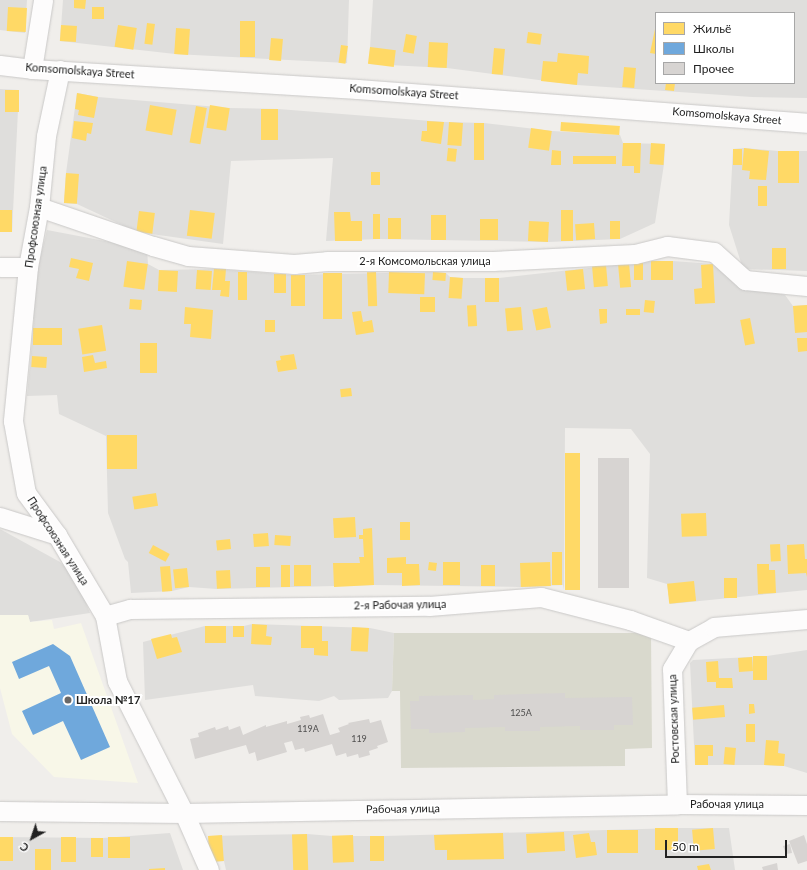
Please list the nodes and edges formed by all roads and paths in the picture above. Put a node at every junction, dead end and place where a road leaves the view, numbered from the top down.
1 (43, 0) edge
2 (0, 65) edge
3 (32, 69) junction
4 (60, 70) junction
5 (807, 123) edge
6 (39, 207) junction
7 (0, 267) edge
8 (28, 267) junction
9 (807, 286) edge
10 (0, 517) edge
11 (57, 536) junction
12 (105, 616) junction
13 (807, 619) edge
14 (689, 641) junction
15 (677, 804) junction
16 (807, 805) edge
17 (0, 811) edge
18 (184, 813) junction
19 (209, 870) edge

1 - 3 street
2 - 3 street, Komsomolskaya Street
3 - 4 street, Komsomolskaya Street
4 - 5 street, Komsomolskaya Street
4 - 6 street, Профсоюзная улица
6 - 8 street, Профсоюзная улица
6 - 9 street, 2-я Комсомольская улица
7 - 8 street
8 - 11 street, Профсоюзная улица
10 - 11 street
11 - 12 street, Профсоюзная улица
12 - 14 street, 2-я Рабочая улица
12 - 18 street, Профсоюзная улица
13 - 14 street, Ростовская улица
14 - 15 street, Ростовская улица
15 - 16 street, Рабочая улица
15 - 18 street, Рабочая улица
17 - 18 street, Рабочая улица
18 - 19 street, Профсоюзная улица

